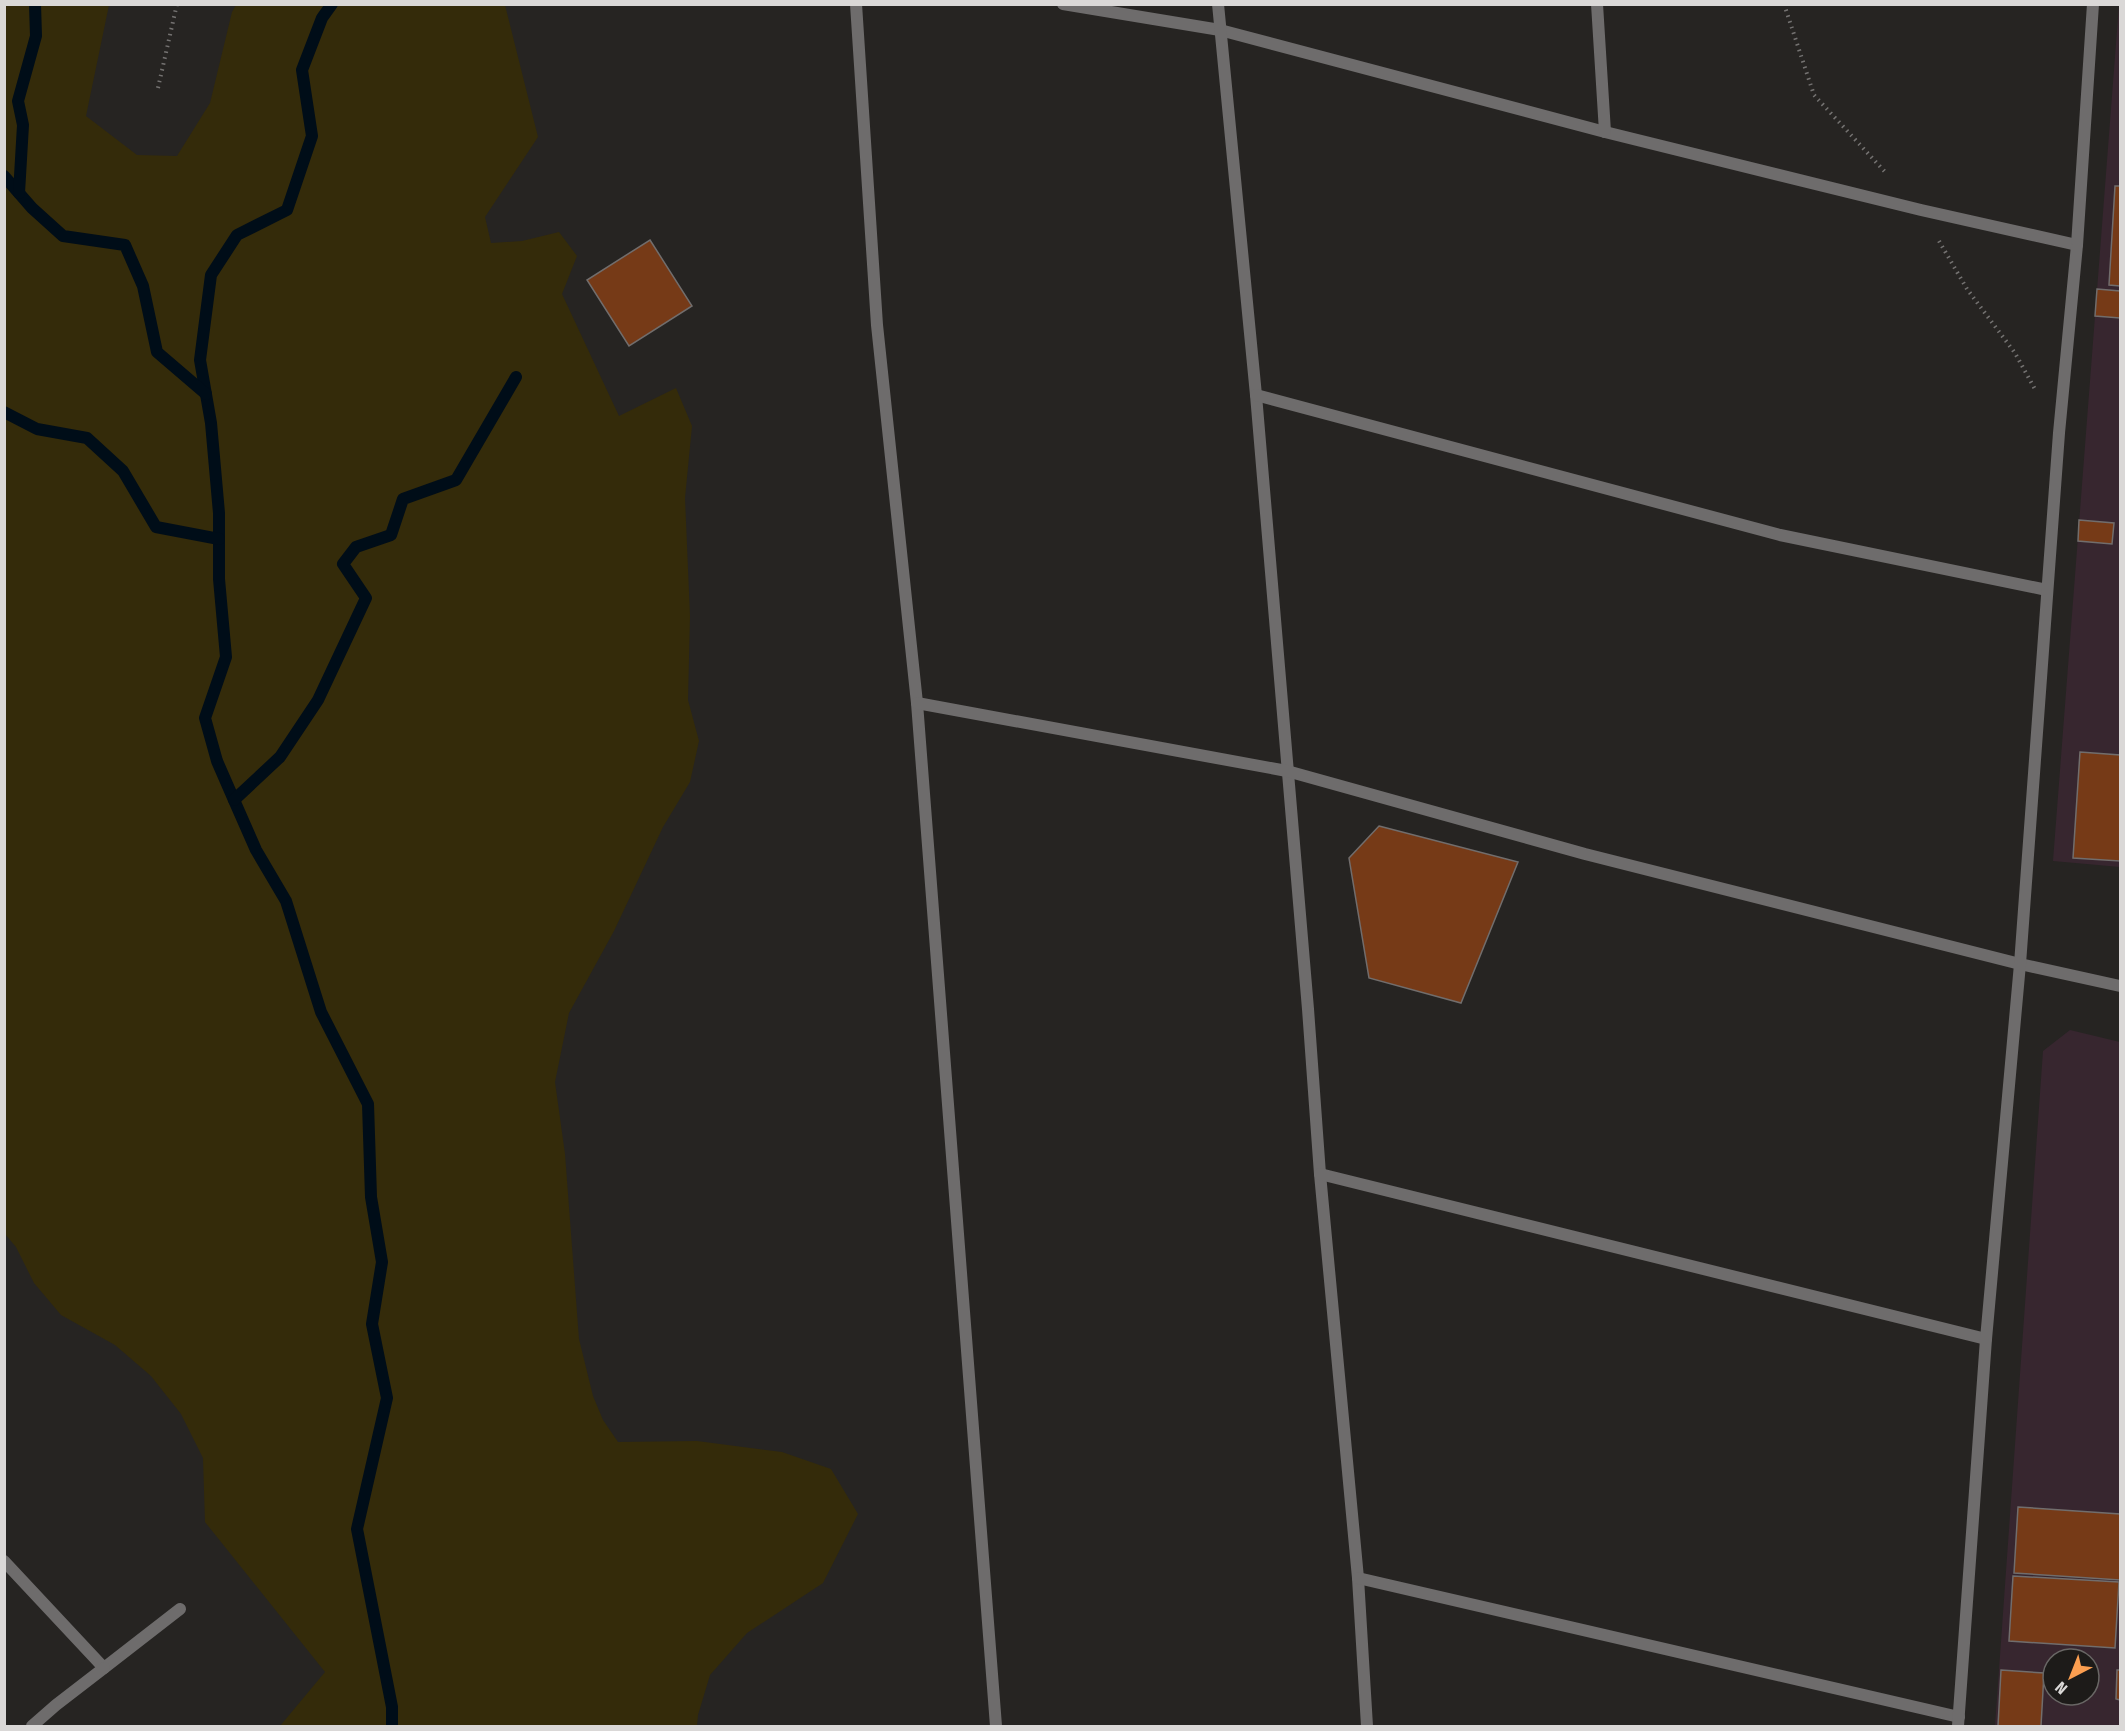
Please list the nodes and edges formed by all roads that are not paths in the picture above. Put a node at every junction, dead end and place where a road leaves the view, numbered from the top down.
1 (856, 4) edge
2 (1063, 4) edge
3 (1218, 4) edge
4 (1597, 4) edge
5 (2093, 4) edge
6 (1220, 30) junction
7 (1605, 132) junction
8 (2077, 245) junction
9 (1256, 395) junction
10 (2047, 590) junction
11 (917, 703) junction
12 (1287, 771) junction
13 (2020, 964) junction
14 (2121, 986) edge
15 (1320, 1174) junction
16 (1986, 1339) junction
17 (4, 1561) edge
18 (1358, 1578) junction
19 (180, 1609) dead end
20 (104, 1668) junction
21 (1958, 1722) edge
22 (32, 1726) edge
23 (996, 1726) edge
24 (1367, 1726) edge

1 - 11 street
2 - 6 street
3 - 6 street
4 - 7 street
5 - 8 street
6 - 7 street
6 - 9 street
7 - 8 street
8 - 10 street
9 - 10 street
9 - 12 street
10 - 13 street
11 - 12 street
11 - 23 street
12 - 13 street
12 - 15 street
13 - 14 street
13 - 16 street
15 - 16 street
15 - 18 street
16 - 21 street
17 - 20 street
18 - 21 street
18 - 24 street
19 - 20 street
20 - 22 street

